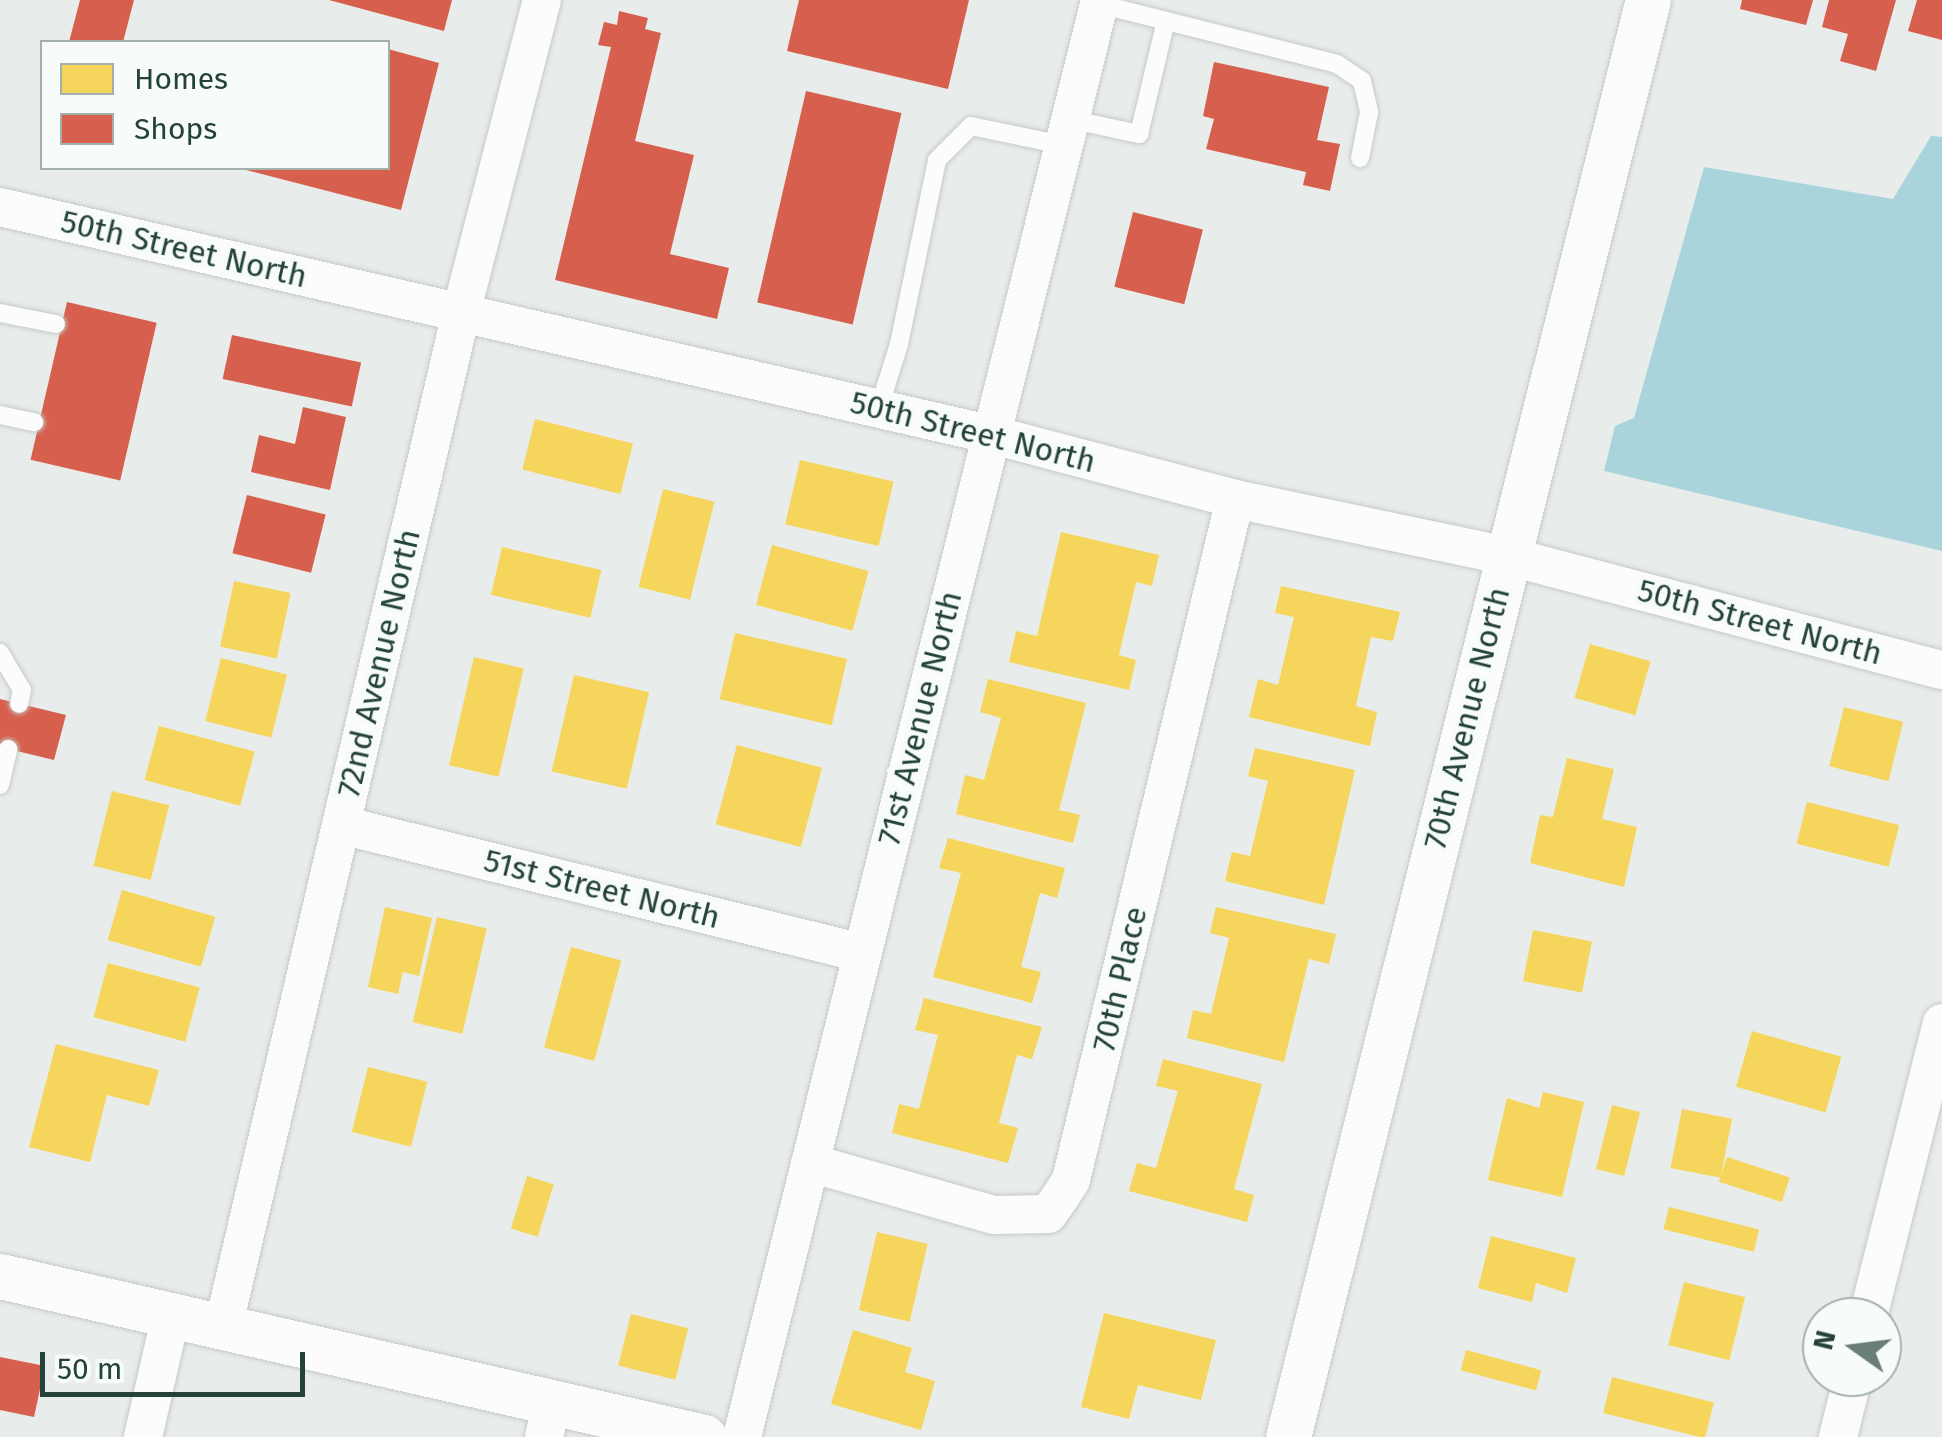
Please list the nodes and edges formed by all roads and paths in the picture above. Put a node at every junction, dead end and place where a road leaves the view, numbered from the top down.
1 (542, 0) edge
2 (1648, 0) edge
3 (1099, 2) edge
4 (1166, 21) junction
5 (1066, 132) junction
6 (1360, 158) dead end
7 (0, 207) edge
8 (0, 313) edge
9 (461, 313) junction
10 (56, 324) dead end
11 (879, 408) junction
12 (0, 415) edge
13 (34, 422) dead end
14 (989, 434) junction
15 (1234, 498) junction
16 (1508, 556) junction
17 (0, 653) edge
18 (1942, 670) edge
19 (19, 704) dead end
20 (8, 749) dead end
21 (0, 785) edge
22 (341, 825) junction
23 (862, 954) junction
24 (1942, 1023) edge
25 (810, 1164) junction
26 (0, 1276) edge
27 (1873, 1297) edge
28 (172, 1315) junction
29 (223, 1328) junction
30 (1848, 1397) edge
31 (548, 1420) edge
32 (143, 1437) edge
33 (704, 1437) edge
34 (742, 1437) edge
35 (1288, 1437) edge
36 (1838, 1437) edge

1 - 9 street, 72nd Avenue North
2 - 16 street, 70th Avenue North
3 - 4 lane
3 - 5 street, 71st Avenue North
4 - 5 lane
4 - 6 lane
5 - 11 lane
5 - 14 street, 71st Avenue North
7 - 9 street, 50th Street North
8 - 10 lane
9 - 11 street, 50th Street North
9 - 22 street, 72nd Avenue North
11 - 14 street, 50th Street North
12 - 13 lane
14 - 15 street, 50th Street North
14 - 23 street, 71st Avenue North
15 - 16 street, 50th Street North
15 - 25 street, 70th Place
16 - 18 street, 50th Street North
16 - 35 street, 70th Avenue North
17 - 19 lane
20 - 21 lane
22 - 23 street, 51st Street North
22 - 29 street, 72nd Avenue North
23 - 25 street, 71st Avenue North
24 - 27 street
25 - 34 street, 71st Avenue North
26 - 28 street
28 - 29 street
28 - 32 street
29 - 31 street
30 - 36 street
31 - 33 street

